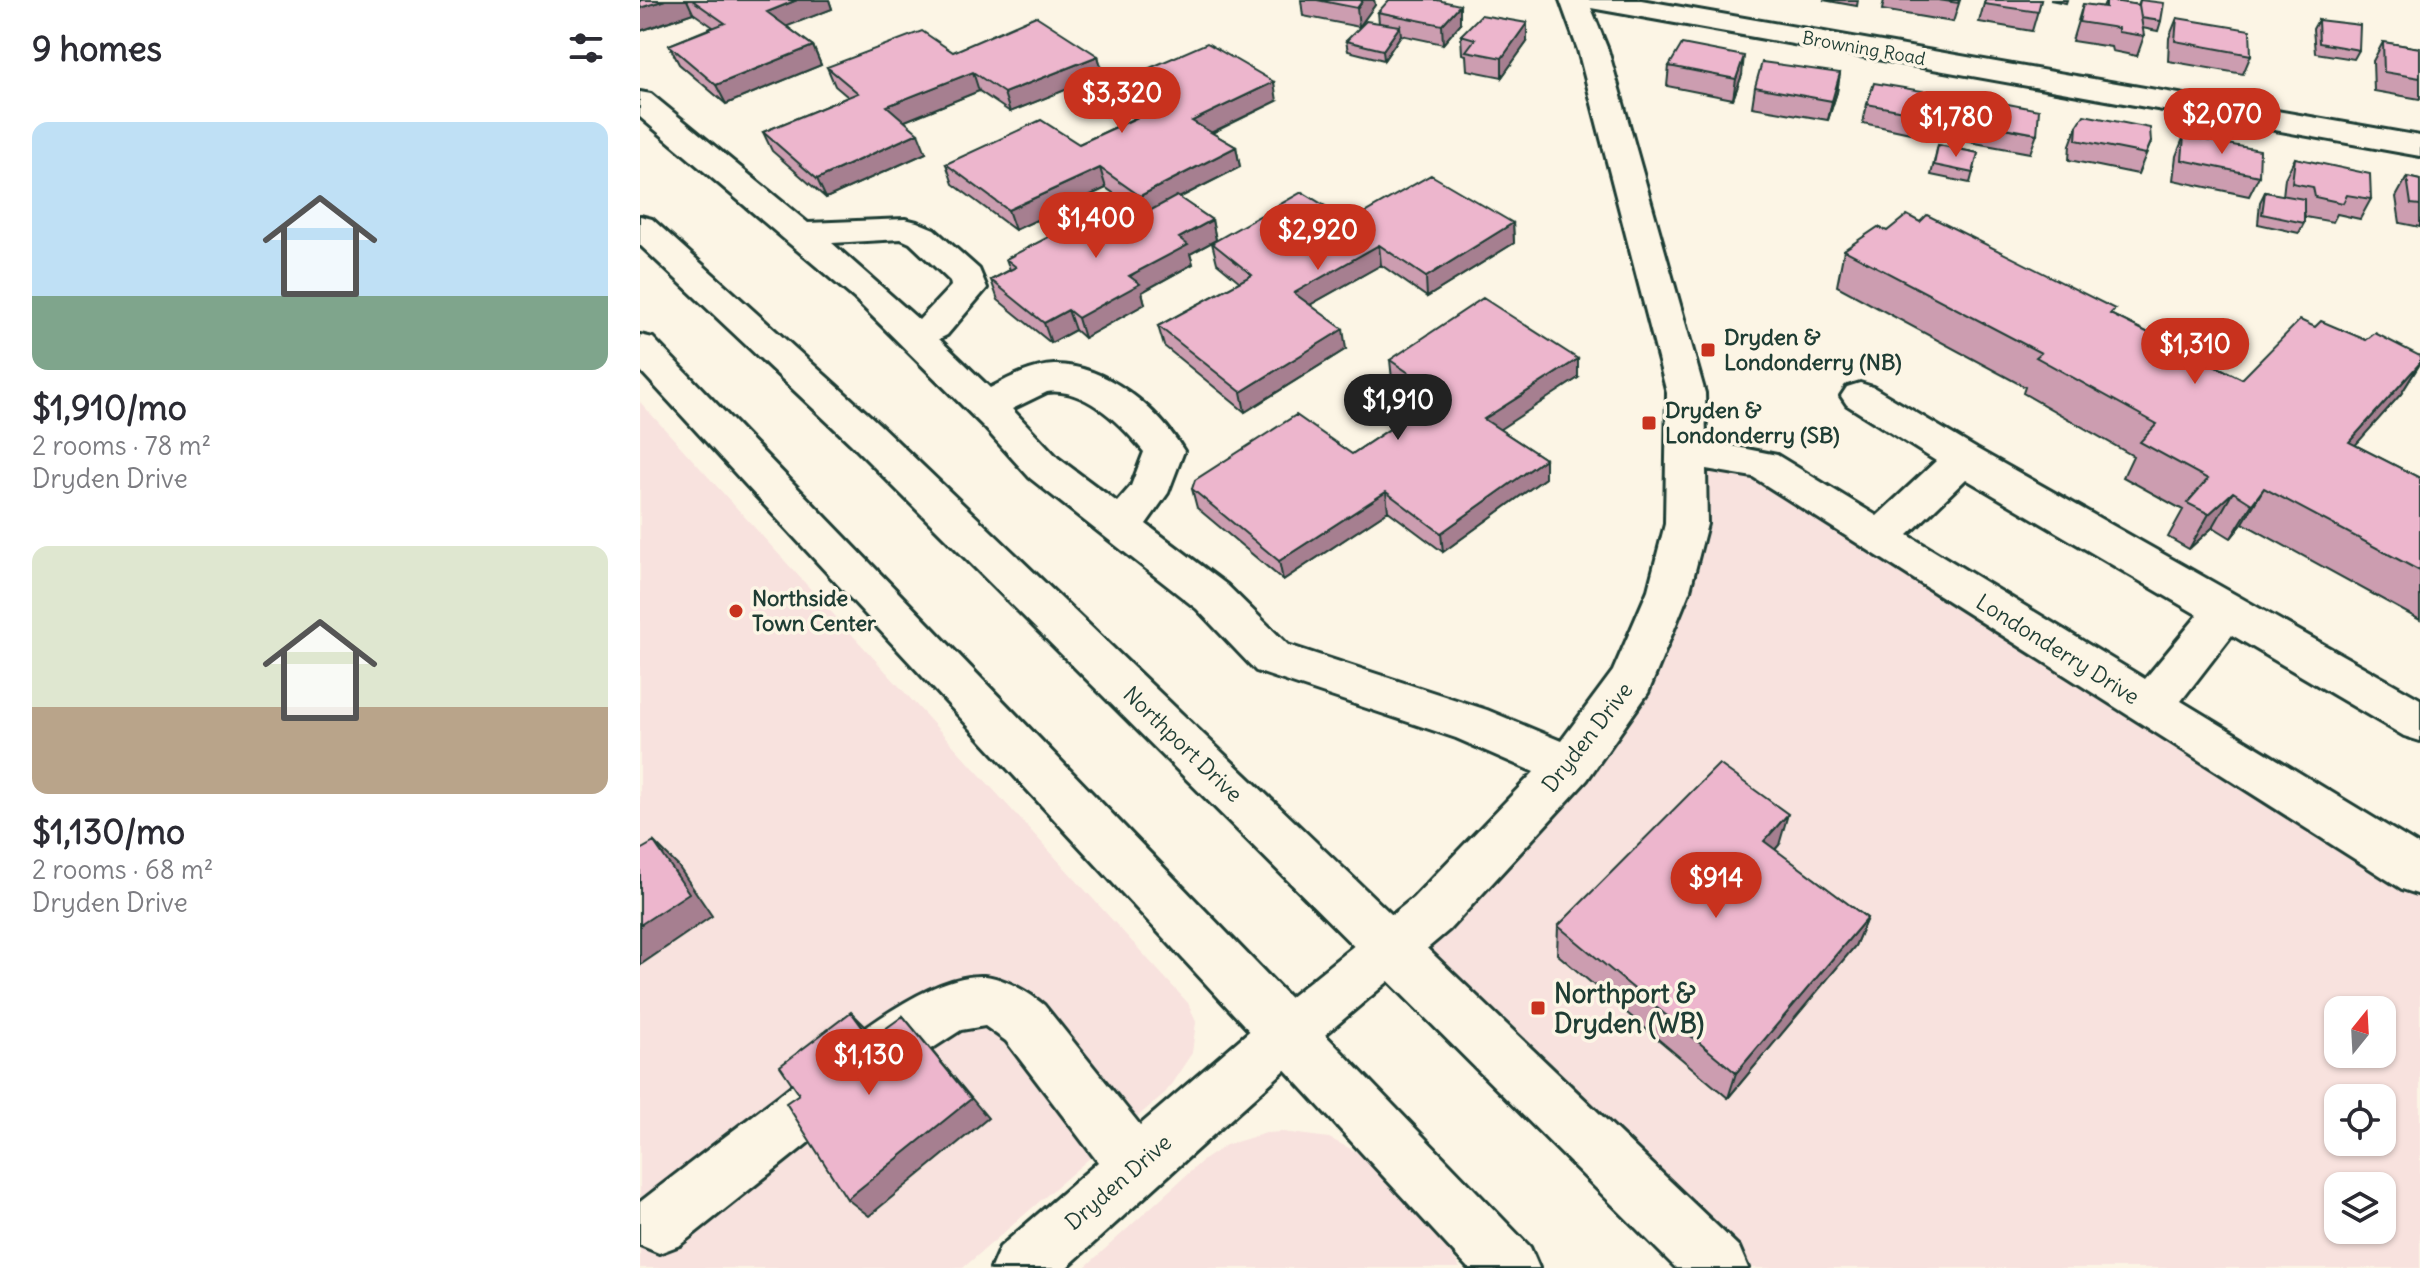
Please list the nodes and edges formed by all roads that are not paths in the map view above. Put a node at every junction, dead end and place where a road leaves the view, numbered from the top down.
1 (1574, 0) edge
2 (1593, 0) edge
3 (640, 101) edge
4 (2420, 146) edge
5 (640, 226) edge
6 (800, 234) junction
7 (640, 255) edge
8 (685, 268) junction
9 (915, 337) junction
10 (640, 347) edge
11 (1860, 396) dead end
12 (987, 406) junction
13 (1686, 452) junction
14 (1963, 459) junction
15 (1117, 524) junction
16 (1879, 538) junction
17 (2226, 611) junction
18 (2150, 707) junction
19 (2420, 722) edge
20 (1570, 766) junction
21 (2420, 873) edge
22 (1390, 946) junction
23 (1287, 1033) junction
24 (1136, 1166) junction
25 (659, 1224) dead end
26 (1021, 1268) edge
27 (1509, 1268) edge
28 (1718, 1268) edge

1 - 13 street, Dryden Drive
2 - 4 street, Browning Road
3 - 6 street
5 - 8 street, Northport Drive
6 - 9 street
6 - 9 street
7 - 8 street
8 - 22 street, Northport Drive
9 - 12 street
10 - 23 street
11 - 14 street
12 - 15 street
12 - 15 street
13 - 16 street, Londonderry Drive
13 - 20 street, Dryden Drive
14 - 16 street
14 - 17 street
15 - 20 street
16 - 18 street, Londonderry Drive
17 - 18 street
17 - 19 street
18 - 21 street, Londonderry Drive
20 - 22 street, Dryden Drive
22 - 23 street, Dryden Drive
22 - 28 street, Northport Drive
23 - 24 street, Dryden Drive
23 - 27 street
24 - 25 street
24 - 26 street, Dryden Drive

